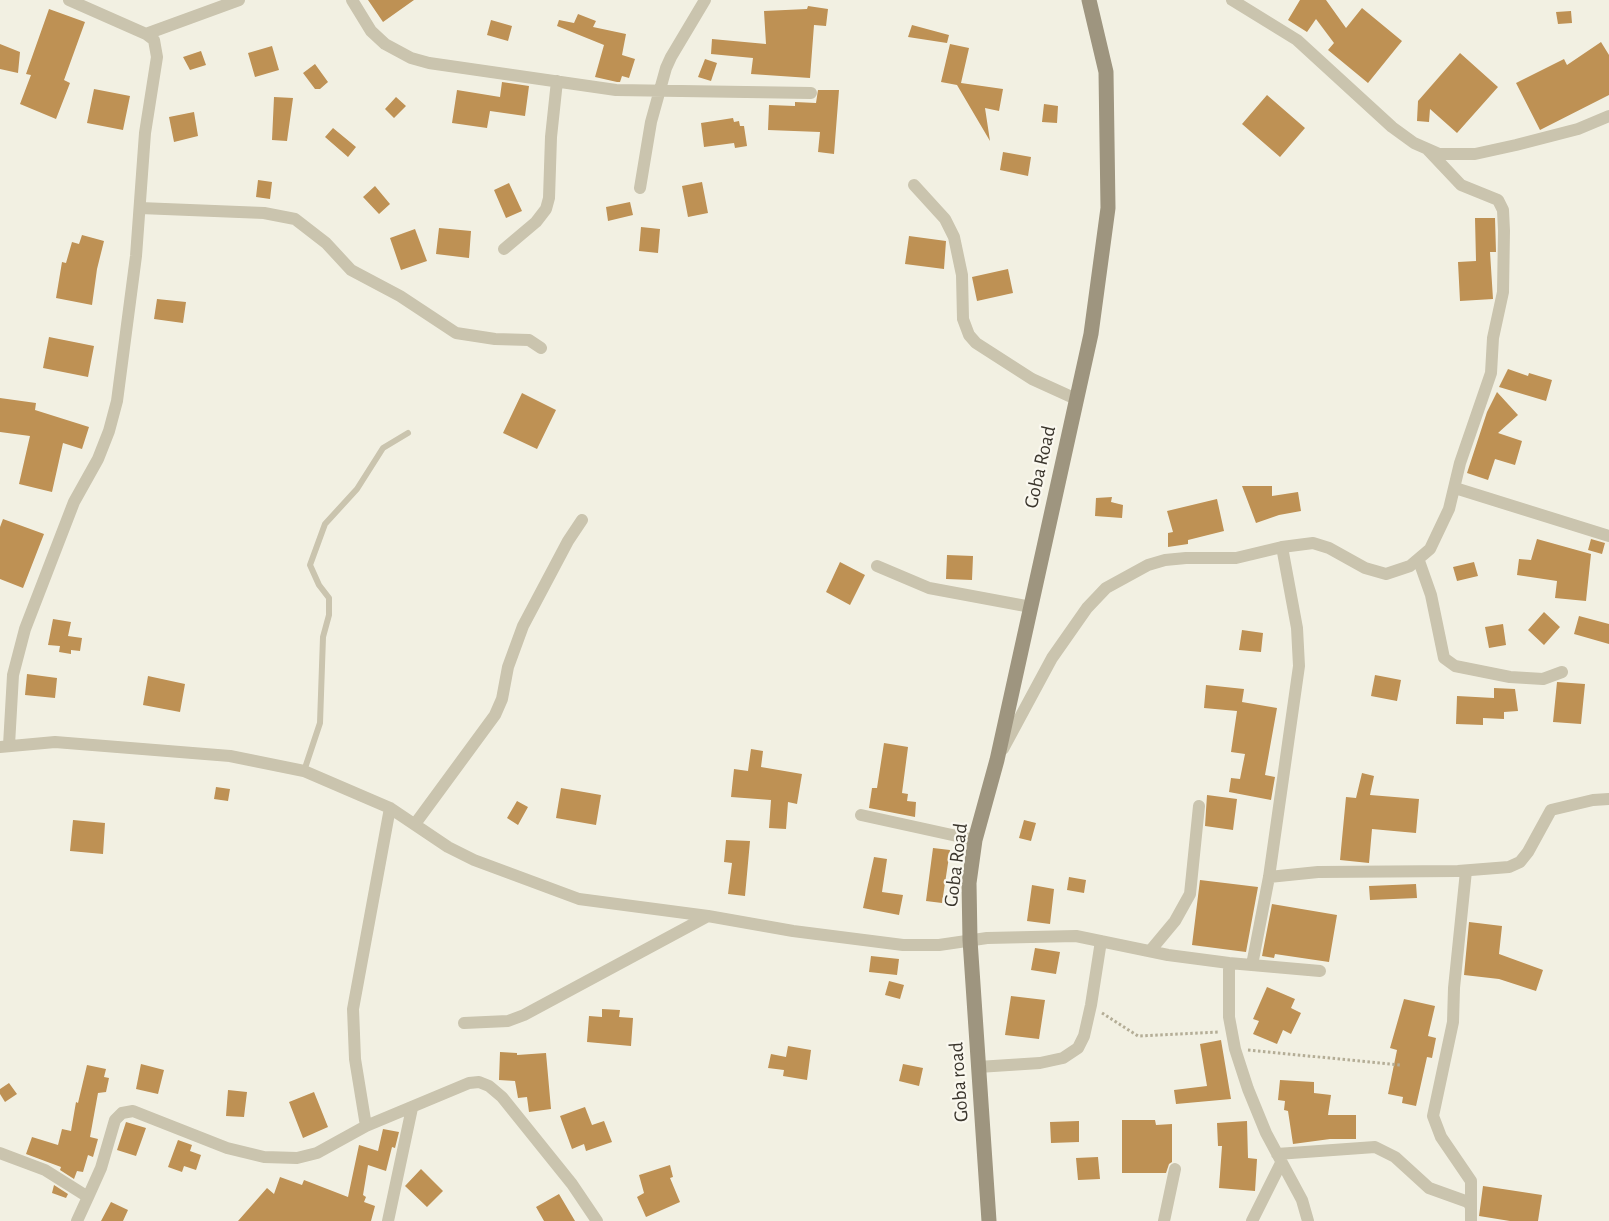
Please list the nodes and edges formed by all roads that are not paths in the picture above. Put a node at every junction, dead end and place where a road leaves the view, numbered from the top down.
1 (69, 0) edge
2 (239, 0) edge
3 (352, 0) edge
4 (705, 0) edge
5 (1088, 0) edge
6 (1232, 0) edge
7 (146, 34) junction
8 (557, 81) junction
9 (660, 91) junction
10 (811, 93) dead end
11 (1609, 116) edge
12 (1427, 149) junction
13 (914, 185) dead end
14 (640, 188) dead end
15 (140, 208) junction
16 (504, 249) dead end
17 (541, 348) dead end
18 (1076, 398) junction
19 (408, 433) dead end
20 (1455, 488) junction
21 (582, 520) dead end
22 (1609, 536) edge
23 (1282, 547) junction
24 (1419, 561) junction
25 (877, 566) dead end
26 (1031, 607) junction
27 (1562, 672) dead end
28 (5, 720) edge
29 (5, 746) edge
30 (997, 760) junction
31 (304, 771) junction
32 (1609, 799) edge
33 (1199, 806) dead end
34 (390, 808) junction
35 (860, 815) dead end
36 (415, 824) junction
37 (975, 840) junction
38 (1466, 871) junction
39 (1269, 877) junction
40 (708, 916) junction
41 (970, 940) junction
42 (1101, 941) junction
43 (1150, 951) junction
44 (1229, 963) junction
45 (1252, 965) junction
46 (1320, 971) dead end
47 (464, 1023) dead end
48 (978, 1067) junction
49 (412, 1108) junction
50 (366, 1126) junction
51 (0, 1152) edge
52 (1279, 1158) junction
53 (1175, 1169) dead end
54 (88, 1197) junction
55 (1471, 1207) junction
56 (77, 1221) edge
57 (388, 1221) edge
58 (597, 1221) edge
59 (989, 1221) edge
60 (1164, 1221) edge
61 (1252, 1221) edge
62 (1308, 1221) edge
63 (1471, 1221) edge

1 - 7 street
2 - 7 street
3 - 8 street
4 - 9 street
5 - 18 main road, Goba Road
6 - 12 street
7 - 15 street
8 - 9 street
8 - 16 street
9 - 10 street
9 - 14 street
11 - 12 street
12 - 20 street
13 - 18 street
15 - 17 street
15 - 28 street
18 - 26 main road, Goba Road
19 - 31 lane
20 - 22 street
20 - 24 street
21 - 36 street
23 - 24 street
23 - 30 street
23 - 39 street
24 - 27 street
25 - 26 street
26 - 30 main road, Goba Road
28 - 29 street
29 - 31 street
30 - 37 main road, Goba Road
31 - 34 street
32 - 38 street
33 - 43 street
34 - 36 street
34 - 50 street
35 - 37 street
36 - 40 street
37 - 41 main road, Goba Road
38 - 39 street
38 - 55 street
39 - 45 street
40 - 41 street
40 - 47 street
41 - 42 street
41 - 48 main road, Goba road
42 - 43 street
42 - 48 street
43 - 44 street
44 - 45 street
44 - 52 street
45 - 46 street
48 - 59 main road, Goba road
49 - 50 street
49 - 57 street
49 - 58 street
50 - 54 street
51 - 54 street
52 - 55 street
52 - 61 street
52 - 62 street
53 - 60 street
54 - 56 street
55 - 63 street

